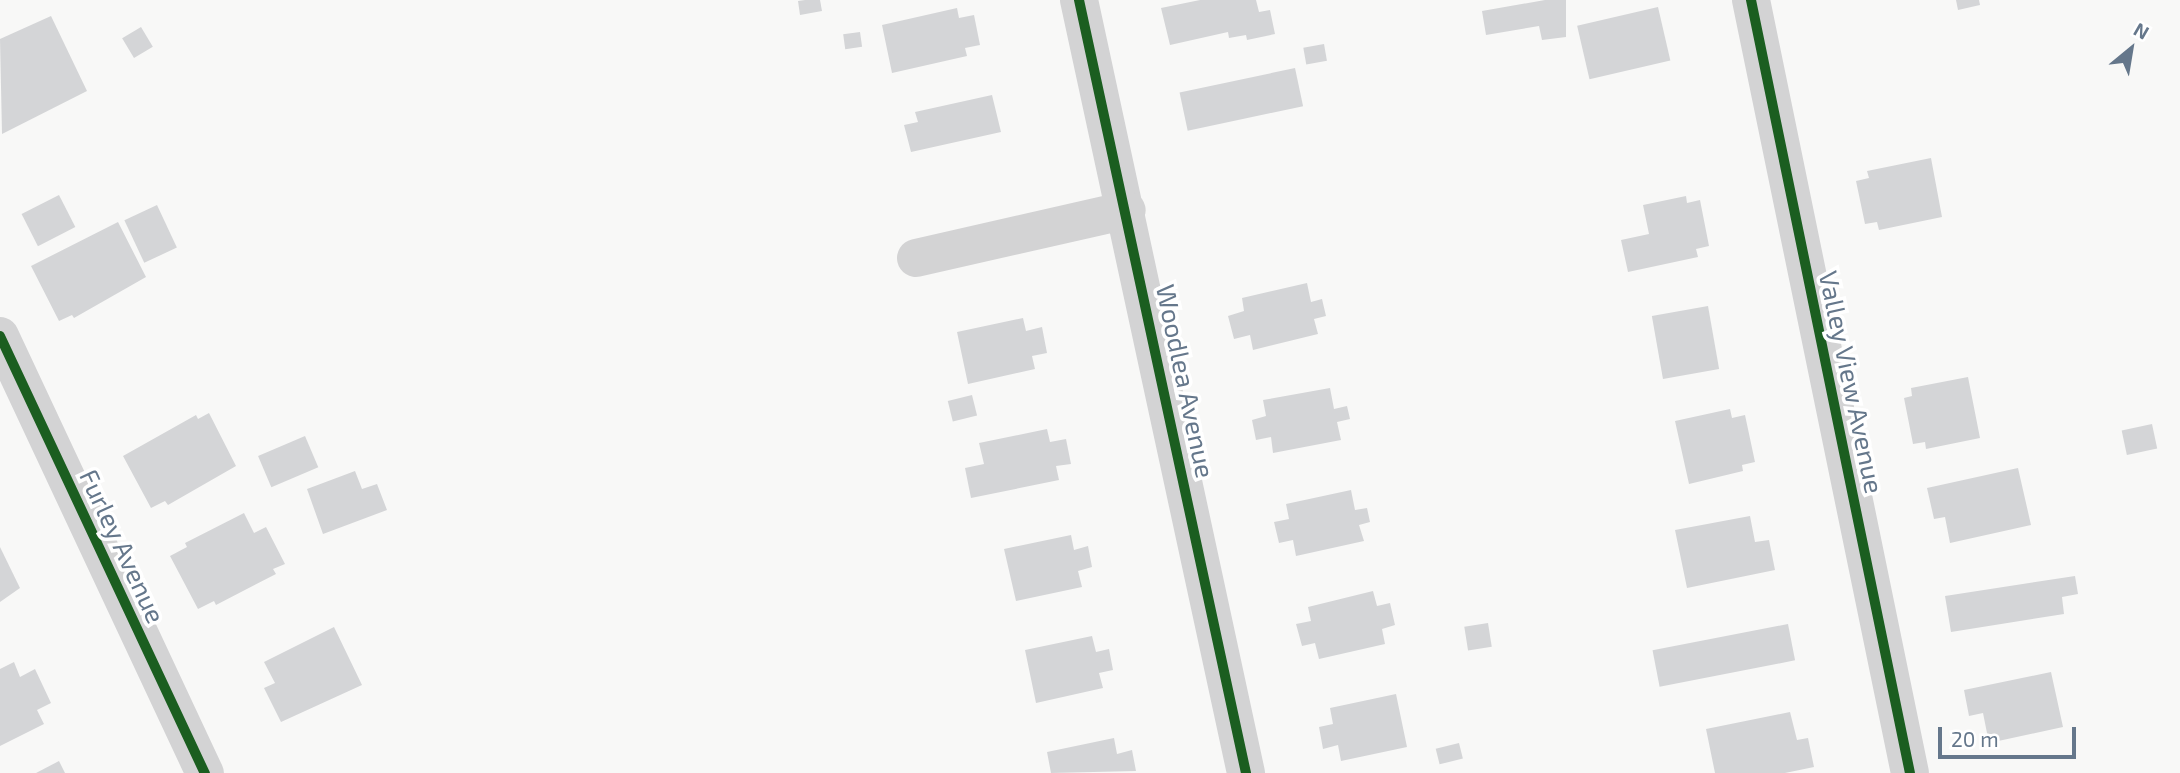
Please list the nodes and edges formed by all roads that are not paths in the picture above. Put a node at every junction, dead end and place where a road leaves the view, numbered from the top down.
1 (1079, 0) edge
2 (1751, 0) edge
3 (1127, 209) junction
4 (916, 258) dead end
5 (0, 337) edge
6 (205, 773) edge
7 (1247, 773) edge
8 (1910, 773) edge

1 - 3 street, Woodlea Avenue
2 - 8 street, Valley View Avenue
3 - 4 street
3 - 7 street, Woodlea Avenue
5 - 6 street, Furley Avenue

